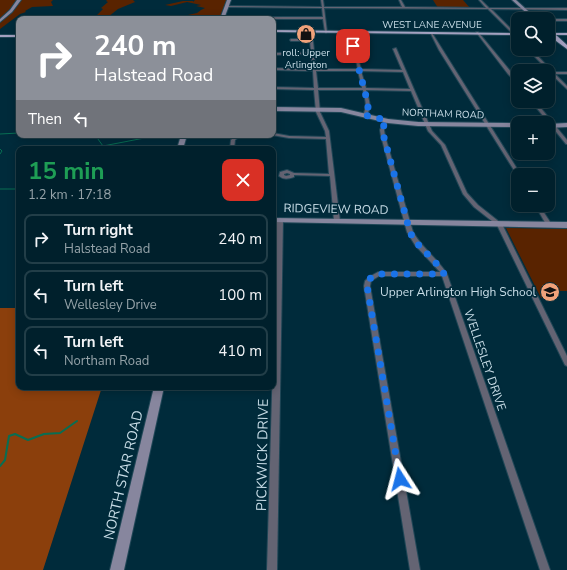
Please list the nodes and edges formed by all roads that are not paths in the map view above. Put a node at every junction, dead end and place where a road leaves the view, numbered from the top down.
1 (18, 0) edge
2 (229, 0) edge
3 (322, 0) edge
4 (400, 0) edge
5 (480, 0) edge
6 (514, 0) edge
7 (226, 7) junction
8 (323, 8) junction
9 (404, 8) junction
10 (489, 8) junction
11 (524, 9) junction
12 (567, 9) edge
13 (527, 12) edge
14 (223, 16) edge
15 (276, 18) edge
16 (324, 18) junction
17 (555, 20) edge
18 (567, 20) edge
19 (0, 21) edge
20 (511, 29) edge
21 (276, 31) edge
22 (311, 32) junction
23 (326, 32) junction
24 (350, 32) junction
25 (431, 33) junction
26 (477, 33) junction
27 (555, 33) edge
28 (511, 34) edge
29 (567, 34) edge
30 (0, 37) edge
31 (16, 37) edge
32 (555, 38) edge
33 (291, 40) dead end
34 (312, 40) junction
35 (567, 48) edge
36 (395, 49) dead end
37 (313, 53) junction
38 (276, 54) edge
39 (535, 56) edge
40 (542, 64) edge
41 (276, 69) edge
42 (315, 70) junction
43 (360, 70) junction
44 (405, 71) junction
45 (509, 73) edge
46 (555, 73) edge
47 (567, 73) edge
48 (555, 77) edge
49 (276, 88) edge
50 (316, 88) junction
51 (567, 88) edge
52 (364, 89) junction
53 (413, 90) junction
54 (276, 109) edge
55 (318, 109) junction
56 (364, 115) junction
57 (386, 120) junction
58 (427, 124) junction
59 (488, 125) junction
60 (511, 125) edge
61 (567, 125) edge
62 (555, 126) edge
63 (555, 131) edge
64 (276, 135) edge
65 (328, 138) junction
66 (567, 143) edge
67 (515, 168) edge
68 (293, 174) dead end
69 (332, 175) junction
70 (541, 212) edge
71 (277, 220) edge
72 (337, 221) junction
73 (408, 222) junction
74 (499, 224) junction
75 (549, 225) junction
76 (567, 225) edge
77 (444, 274) junction
78 (276, 290) edge
79 (567, 363) edge
80 (158, 390) edge
81 (275, 390) edge
82 (117, 570) edge
83 (272, 570) edge
84 (415, 570) edge
85 (545, 570) edge

1 - 19 street
2 - 7 street
3 - 8 street
4 - 9 street
5 - 10 street
6 - 11 street
7 - 8 street
7 - 14 street
8 - 9 street
8 - 16 street
9 - 10 street
10 - 11 street
10 - 20 street
11 - 12 street
11 - 13 street
15 - 16 street
16 - 23 street
17 - 18 street
21 - 22 main road, WEST LANE AVENUE
22 - 23 main road, WEST LANE AVENUE
22 - 34 street
23 - 24 main road, WEST LANE AVENUE
24 - 25 main road, WEST LANE AVENUE
24 - 43 street
25 - 26 main road, WEST LANE AVENUE
25 - 59 street
26 - 28 main road, WEST LANE AVENUE
26 - 45 street
27 - 29 main road
30 - 31 main road
32 - 35 main road
33 - 34 street
34 - 37 street
36 - 44 street
37 - 38 street
37 - 42 street
39 - 40 street
41 - 42 street
42 - 43 street
42 - 50 street
43 - 44 street
43 - 52 street
44 - 53 street
46 - 47 street
48 - 51 street
49 - 50 street
50 - 52 street
50 - 55 street
52 - 53 street
52 - 56 street
53 - 58 street
54 - 55 street, NORTHAM ROAD
55 - 56 street, NORTHAM ROAD
55 - 65 street
56 - 57 street, NORTHAM ROAD
57 - 58 street, NORTHAM ROAD
57 - 73 street, WELLESLEY DRIVE
58 - 59 street, NORTHAM ROAD
58 - 74 street
59 - 60 street, NORTHAM ROAD
59 - 67 street
61 - 62 street
63 - 66 street
64 - 65 street
65 - 69 street
68 - 69 street
69 - 72 street
70 - 75 street
71 - 72 street, RIDGEVIEW ROAD
71 - 78 street, PICKWICK DRIVE
72 - 73 street, RIDGEVIEW ROAD
73 - 74 street, RIDGEVIEW ROAD
73 - 77 street, WELLESLEY DRIVE
74 - 75 street, RIDGEVIEW ROAD
74 - 79 street
75 - 76 street, RIDGEVIEW ROAD
77 - 84 street
77 - 85 street, WELLESLEY DRIVE
80 - 82 street, NORTH STAR ROAD
81 - 83 street, PICKWICK DRIVE

